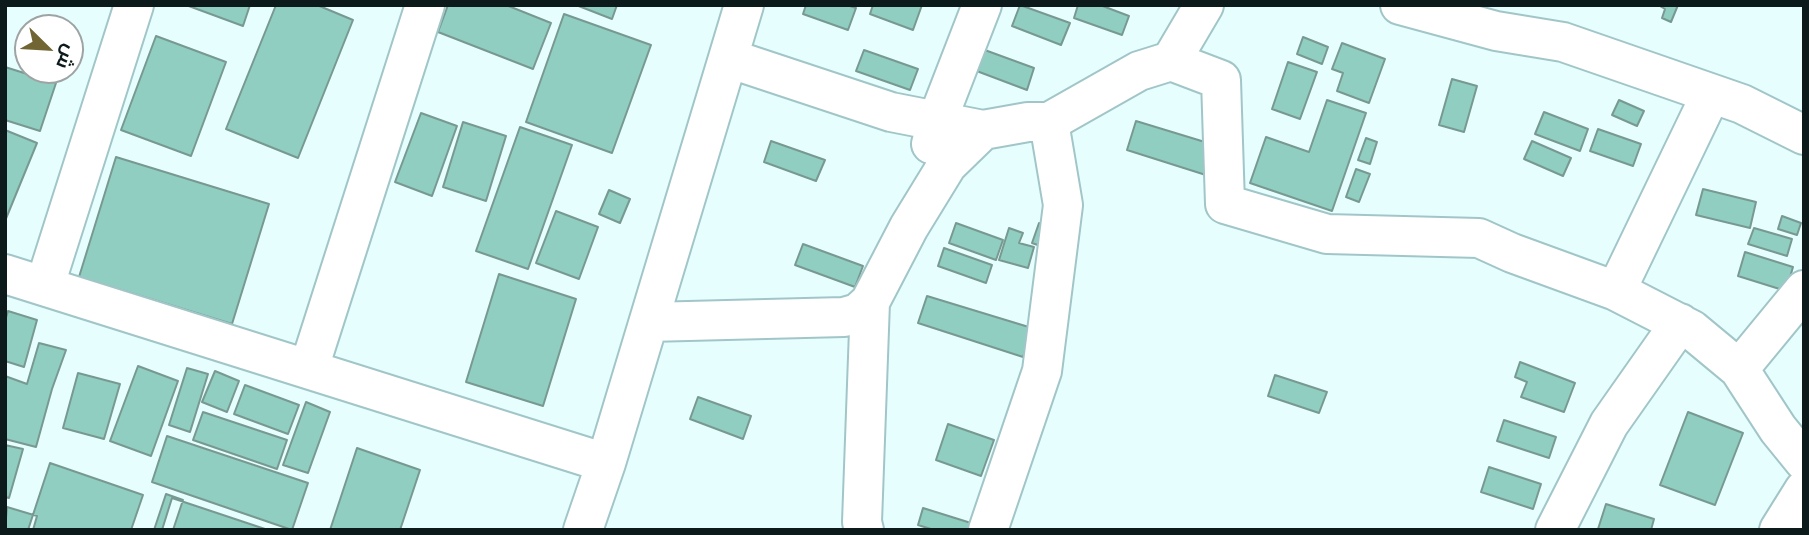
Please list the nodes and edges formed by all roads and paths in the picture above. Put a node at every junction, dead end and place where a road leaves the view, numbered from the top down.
1 (134, 5) edge
2 (425, 5) edge
3 (744, 5) edge
4 (982, 5) edge
5 (1204, 5) edge
6 (1400, 5) edge
7 (1528, 21) edge
8 (728, 58) junction
9 (1171, 61) junction
10 (1711, 94) junction
11 (937, 121) junction
12 (1049, 122) junction
13 (983, 130) junction
14 (1804, 135) edge
15 (909, 227) junction
16 (5, 274) edge
17 (45, 285) junction
18 (1804, 290) edge
19 (1616, 291) junction
20 (870, 302) junction
21 (649, 323) junction
22 (1679, 323) junction
23 (309, 368) junction
24 (1739, 369) junction
25 (1804, 461) edge
26 (606, 463) junction
27 (1804, 490) edge
28 (583, 530) edge
29 (864, 530) edge
30 (988, 530) edge
31 (1555, 530) edge
32 (1779, 530) edge

1 - 17 street
2 - 23 street
3 - 8 street
4 - 11 street
5 - 9 street
6 - 7 street
7 - 10 street
8 - 11 street
8 - 21 street
9 - 12 street
9 - 19 street
10 - 14 street
10 - 19 street
11 - 13 street
11 - 15 street
12 - 13 street
12 - 30 street
13 - 15 street
15 - 20 street
16 - 17 street
17 - 23 street
18 - 24 street
19 - 22 street
20 - 21 street
20 - 29 street
21 - 26 street
22 - 24 street
22 - 31 street
23 - 26 street
24 - 25 street
26 - 28 street
27 - 32 street

